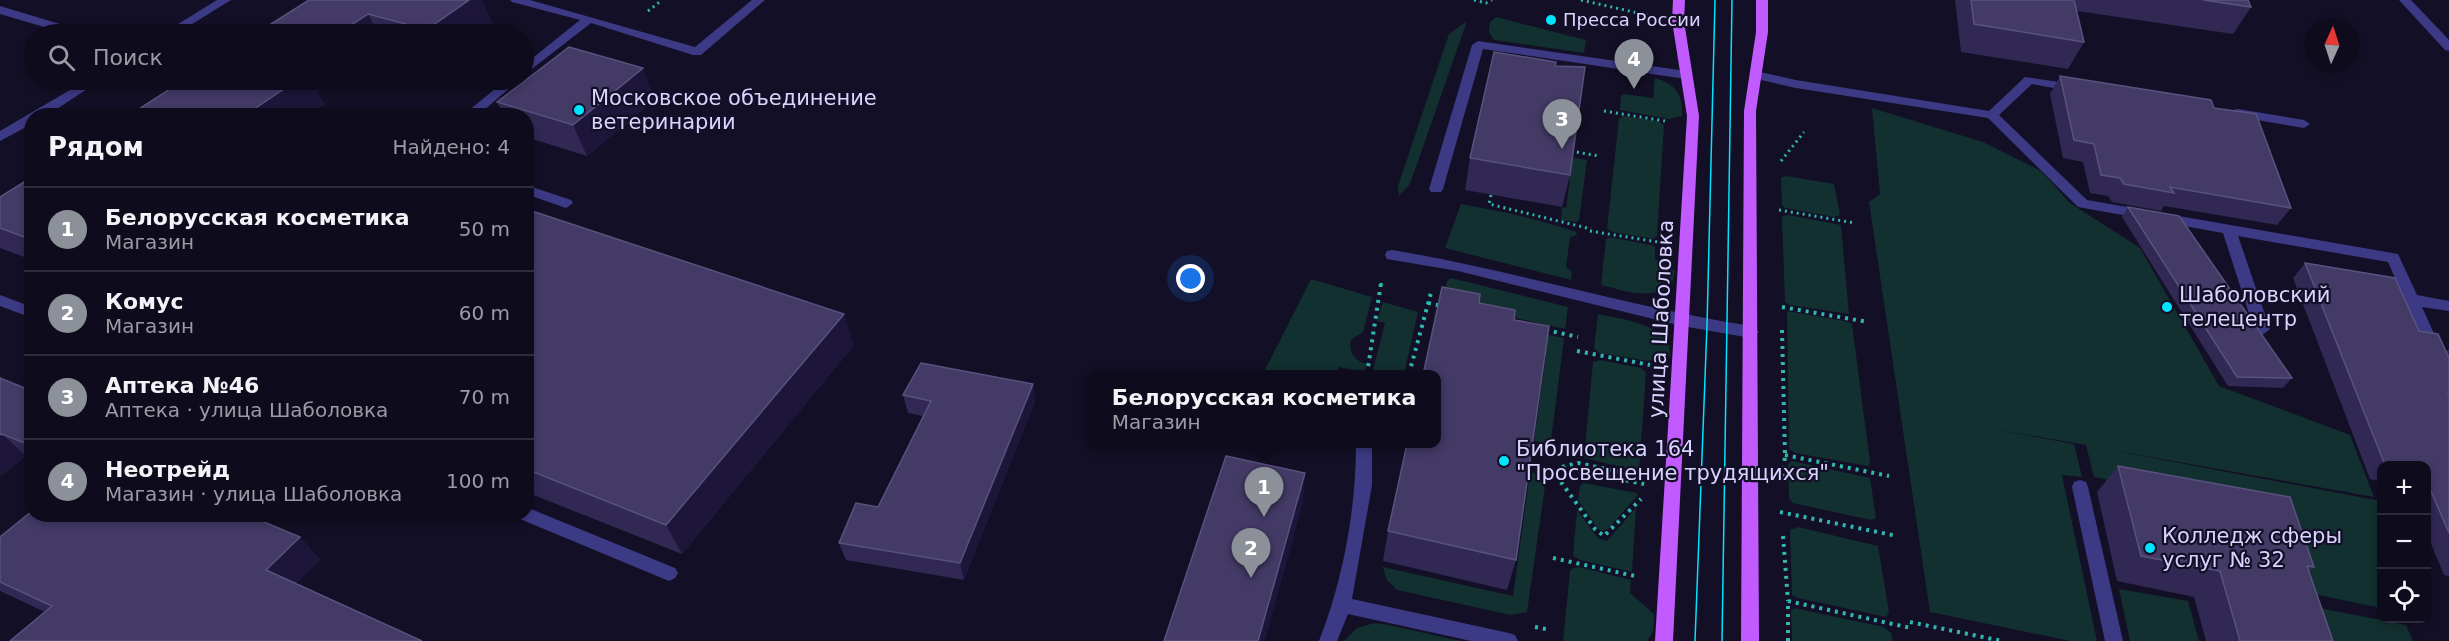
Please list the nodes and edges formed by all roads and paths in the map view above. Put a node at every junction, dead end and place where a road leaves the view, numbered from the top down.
1 (225, 0) edge
2 (516, 0) edge
3 (759, 0) edge
4 (1474, 0) edge
5 (1492, 0) edge
6 (1581, 0) edge
7 (1679, 0) edge
8 (1761, 0) edge
9 (2405, 0) edge
10 (0, 10) edge
11 (1658, 17) dead end
12 (589, 19) junction
13 (46, 24) edge
14 (185, 24) edge
15 (2449, 47) edge
16 (534, 63) edge
17 (1686, 75) junction
18 (1756, 75) junction
19 (2086, 89) edge
20 (79, 90) edge
21 (500, 90) edge
22 (49, 108) edge
23 (478, 108) edge
24 (1604, 111) dead end
25 (2224, 111) edge
26 (1992, 115) junction
27 (24, 123) edge
28 (2304, 124) dead end
29 (1665, 132) dead end
30 (1804, 132) dead end
31 (0, 137) edge
32 (1570, 151) edge
33 (1599, 156) dead end
34 (1780, 168) dead end
35 (1436, 189) dead end
36 (534, 192) edge
37 (1491, 195) edge
38 (1779, 199) dead end
39 (566, 203) dead end
40 (1779, 210) junction
41 (1780, 221) dead end
42 (1855, 223) dead end
43 (2229, 229) junction
44 (1659, 232) dead end
45 (1392, 255) dead end
46 (1440, 262) junction
47 (1782, 296) dead end
48 (0, 300) edge
49 (2412, 300) junction
50 (1428, 303) junction
51 (1378, 304) dead end
52 (2449, 306) edge
53 (1782, 307) junction
54 (1451, 308) edge
55 (24, 310) edge
56 (1682, 321) junction
57 (1868, 322) dead end
58 (1544, 329) edge
59 (2262, 329) dead end
60 (1751, 332) junction
61 (1578, 337) dead end
62 (1577, 351) dead end
63 (1369, 370) edge
64 (1410, 370) edge
65 (1650, 375) dead end
66 (2449, 384) edge
67 (1364, 448) edge
68 (1785, 455) junction
69 (1644, 467) dead end
70 (1889, 476) dead end
71 (1561, 482) dead end
72 (1648, 485) dead end
73 (2080, 487) dead end
74 (1781, 492) dead end
75 (1650, 493) dead end
76 (1780, 501) dead end
77 (1771, 510) dead end
78 (1778, 511) junction
79 (534, 517) edge
80 (1780, 522) dead end
81 (1782, 532) dead end
82 (1897, 536) dead end
83 (1553, 558) dead end
84 (669, 573) dead end
85 (1635, 576) dead end
86 (1788, 601) junction
87 (1342, 605) junction
88 (1524, 624) dead end
89 (1546, 629) dead end
90 (1328, 641) edge
91 (1509, 641) edge
92 (1664, 641) edge
93 (1750, 641) edge
94 (1788, 641) edge
95 (2002, 641) edge
96 (2114, 641) edge

1 - 14 street
2 - 12 street
3 - 12 street
4 - 5 path
6 - 11 path
7 - 17 main road, улица Шаболовка
8 - 18 main road
9 - 15 street
10 - 13 street
12 - 16 street
17 - 35 street
17 - 56 main road, улица Шаболовка
18 - 26 street
18 - 60 main road
19 - 26 street
20 - 22 street
21 - 23 street
24 - 29 path
25 - 28 street
26 - 43 street
27 - 31 street
30 - 34 path
32 - 33 path
36 - 39 street
37 - 44 path
38 - 40 path
40 - 41 path
40 - 42 path
43 - 49 street
43 - 59 street
45 - 46 street
46 - 50 path
46 - 56 street
47 - 53 path
48 - 55 street
49 - 52 street
49 - 66 street
50 - 54 path
50 - 64 path
51 - 63 path
53 - 57 path
53 - 68 path
56 - 60 street
56 - 92 main road, улица Шаболовка
58 - 61 path
60 - 93 main road
62 - 65 path
67 - 87 street
68 - 70 path
68 - 74 path
69 - 72 path
71 - 75 path
73 - 96 street
76 - 78 path
77 - 78 path
78 - 80 path
78 - 82 path
79 - 84 street
81 - 86 path
83 - 85 path
86 - 94 path
86 - 95 path
87 - 90 street
87 - 91 street
88 - 89 path

